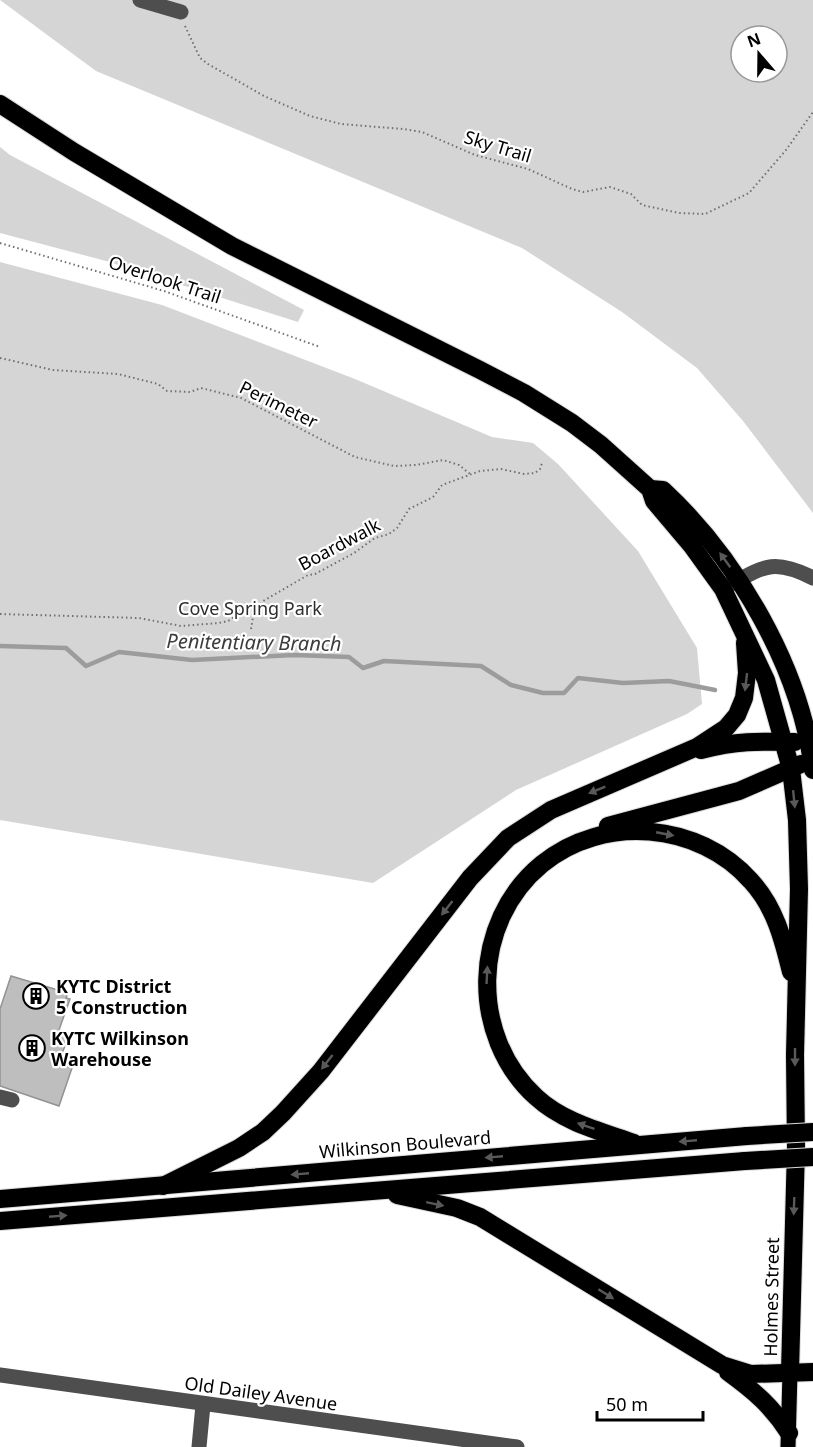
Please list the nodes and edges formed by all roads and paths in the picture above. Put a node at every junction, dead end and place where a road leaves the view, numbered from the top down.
1 (140, 0) edge
2 (181, 12) joint
3 (0, 104) edge
4 (813, 112) edge
5 (0, 243) edge
6 (320, 347) dead end
7 (0, 358) edge
8 (542, 463) dead end
9 (470, 474) junction
10 (813, 578) edge
11 (731, 585) junction
12 (257, 608) junction
13 (0, 614) edge
14 (741, 624) junction
15 (251, 629) dead end
16 (784, 742) junction
17 (677, 757) junction
18 (811, 757) edge
19 (791, 769) junction
20 (544, 862) junction
21 (797, 999) junction
22 (813, 1132) edge
23 (641, 1145) junction
24 (813, 1157) edge
25 (163, 1186) junction
26 (378, 1191) junction
27 (0, 1199) edge
28 (0, 1221) edge
29 (705, 1356) junction
30 (790, 1372) junction
31 (813, 1372) edge
32 (0, 1375) edge
33 (203, 1405) junction
34 (789, 1440) edge
35 (499, 1446) edge
36 (199, 1447) edge
37 (517, 1447) edge

1 - 2 street
2 - 4 path, Sky Trail
3 - 11 highway
5 - 6 path, Overlook Trail
7 - 9 path, Perimeter
8 - 9 path, Boardwalk
9 - 12 path, Boardwalk
10 - 11 street
11 - 14 highway
11 - 18 highway
12 - 13 path, Boardwalk
12 - 15 path
14 - 16 highway
14 -> 17 highway
16 - 17 highway
16 - 18 highway
16 - 19 highway
17 -> 25 highway
18 - 19 highway
19 - 20 highway
19 -> 21 highway
20 -> 21 highway
23 -> 20 highway
21 -> 30 highway, Holmes Street
22 -> 23 highway, Wilkinson Boulevard, bridge
23 -> 25 highway, Wilkinson Boulevard
24 - 26 highway, bridge
25 - 27 highway, Wilkinson Boulevard
28 -> 26 highway
26 -> 29 highway
29 - 30 highway
29 - 34 highway
30 - 31 highway
30 - 34 main road, Holmes Street
32 - 33 street, Old Dailey Avenue
33 - 35 street, Old Dailey Avenue
33 - 36 street
35 - 37 street, Old Dailey Avenue

